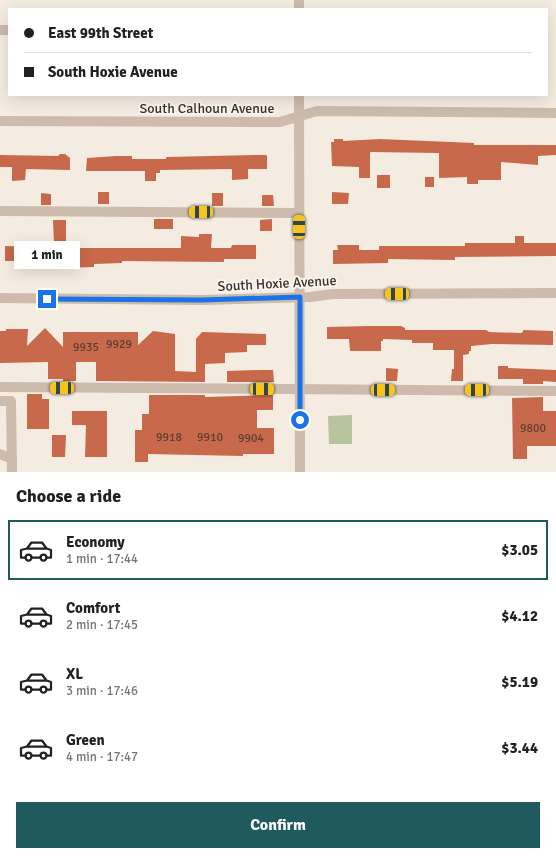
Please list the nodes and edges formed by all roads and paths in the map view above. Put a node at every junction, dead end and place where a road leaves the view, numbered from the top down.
1 (299, 96) edge
2 (556, 113) edge
3 (299, 117) junction
4 (0, 121) edge
5 (0, 211) edge
6 (299, 213) junction
7 (556, 293) edge
8 (300, 297) junction
9 (0, 298) edge
10 (0, 387) edge
11 (299, 389) junction
12 (556, 391) edge
13 (0, 401) edge
14 (0, 454) edge
15 (12, 459) junction
16 (12, 472) edge
17 (300, 472) edge

1 - 3 street
2 - 3 street, South Calhoun Avenue
3 - 4 street, South Calhoun Avenue
3 - 6 street
5 - 6 street
6 - 8 street
7 - 8 street, South Hoxie Avenue
8 - 9 street, South Hoxie Avenue
8 - 11 street
10 - 11 street
11 - 12 street
11 - 17 street
13 - 15 street
14 - 15 street
15 - 16 street

